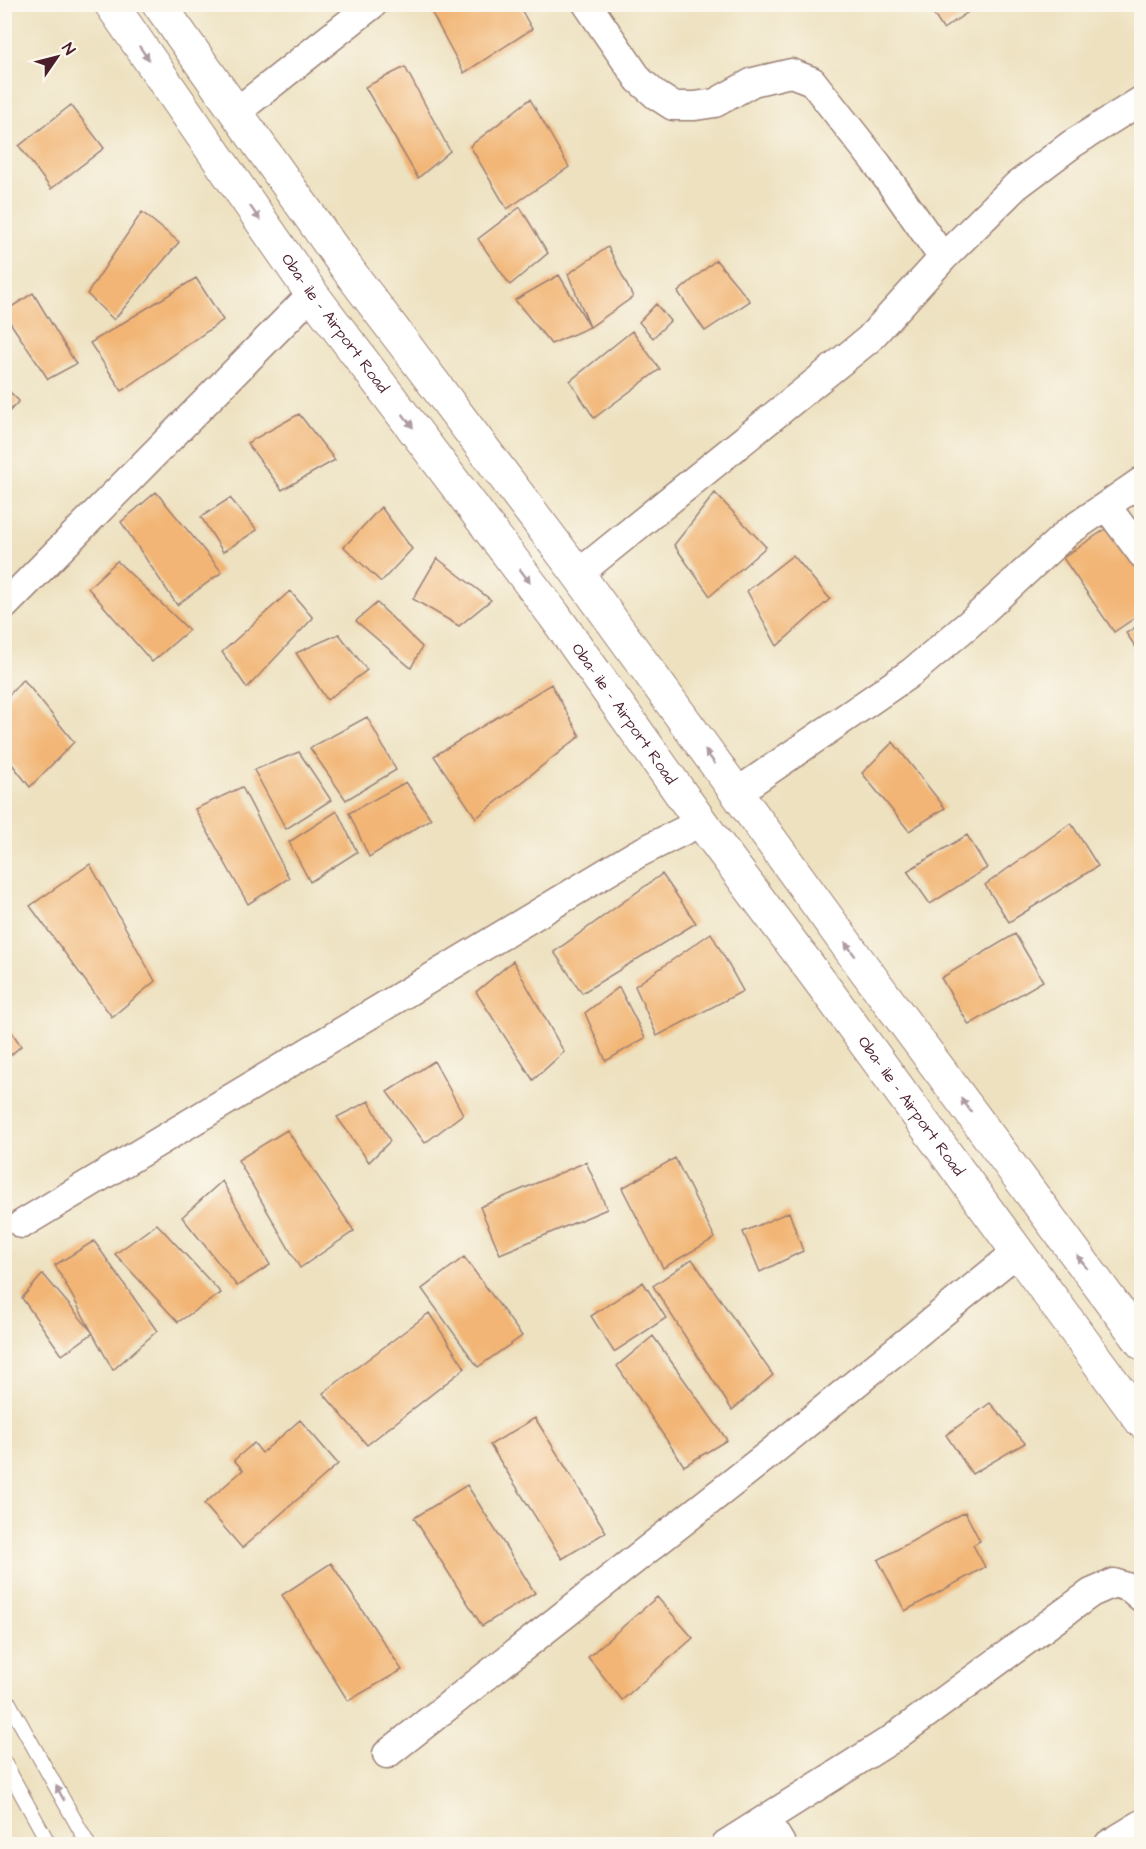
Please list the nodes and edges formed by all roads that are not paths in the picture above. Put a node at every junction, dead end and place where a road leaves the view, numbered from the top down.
1 (111, 4) edge
2 (159, 4) edge
3 (373, 4) edge
4 (587, 4) edge
5 (1142, 100) edge
6 (236, 113) junction
7 (943, 258) junction
8 (312, 294) junction
9 (1142, 481) edge
10 (1107, 507) junction
11 (1142, 554) edge
12 (578, 574) junction
13 (4, 606) edge
14 (736, 793) junction
15 (701, 822) junction
16 (22, 1224) dead end
17 (1017, 1252) junction
18 (1108, 1297) junction
19 (1071, 1325) junction
20 (1142, 1343) edge
21 (1142, 1422) edge
22 (1142, 1598) edge
23 (4, 1694) edge
24 (387, 1754) dead end
25 (4, 1762) edge
26 (766, 1819) junction
27 (1142, 1824) edge
28 (49, 1845) edge
29 (88, 1845) edge
30 (726, 1845) edge
31 (782, 1845) edge
32 (1109, 1845) edge

1 -> 8 main road, Oba- ile - Airport Road
2 - 6 main road
3 - 6 street
4 - 7 street
5 - 7 street
6 - 12 main road
7 - 12 street
8 - 13 street
8 -> 15 main road, Oba- ile - Airport Road
9 - 10 street
10 - 11 street
10 - 14 street
14 -> 12 main road
18 -> 14 main road
15 - 16 street
15 - 17 main road, Oba- ile - Airport Road
17 - 19 main road, Oba- ile - Airport Road
17 - 24 street
18 - 19 main road
18 - 20 main road
19 - 21 main road, Oba- ile - Airport Road
22 - 26 street
29 -> 23 lane
25 - 28 lane
26 - 30 street
26 - 31 street
27 - 32 street

